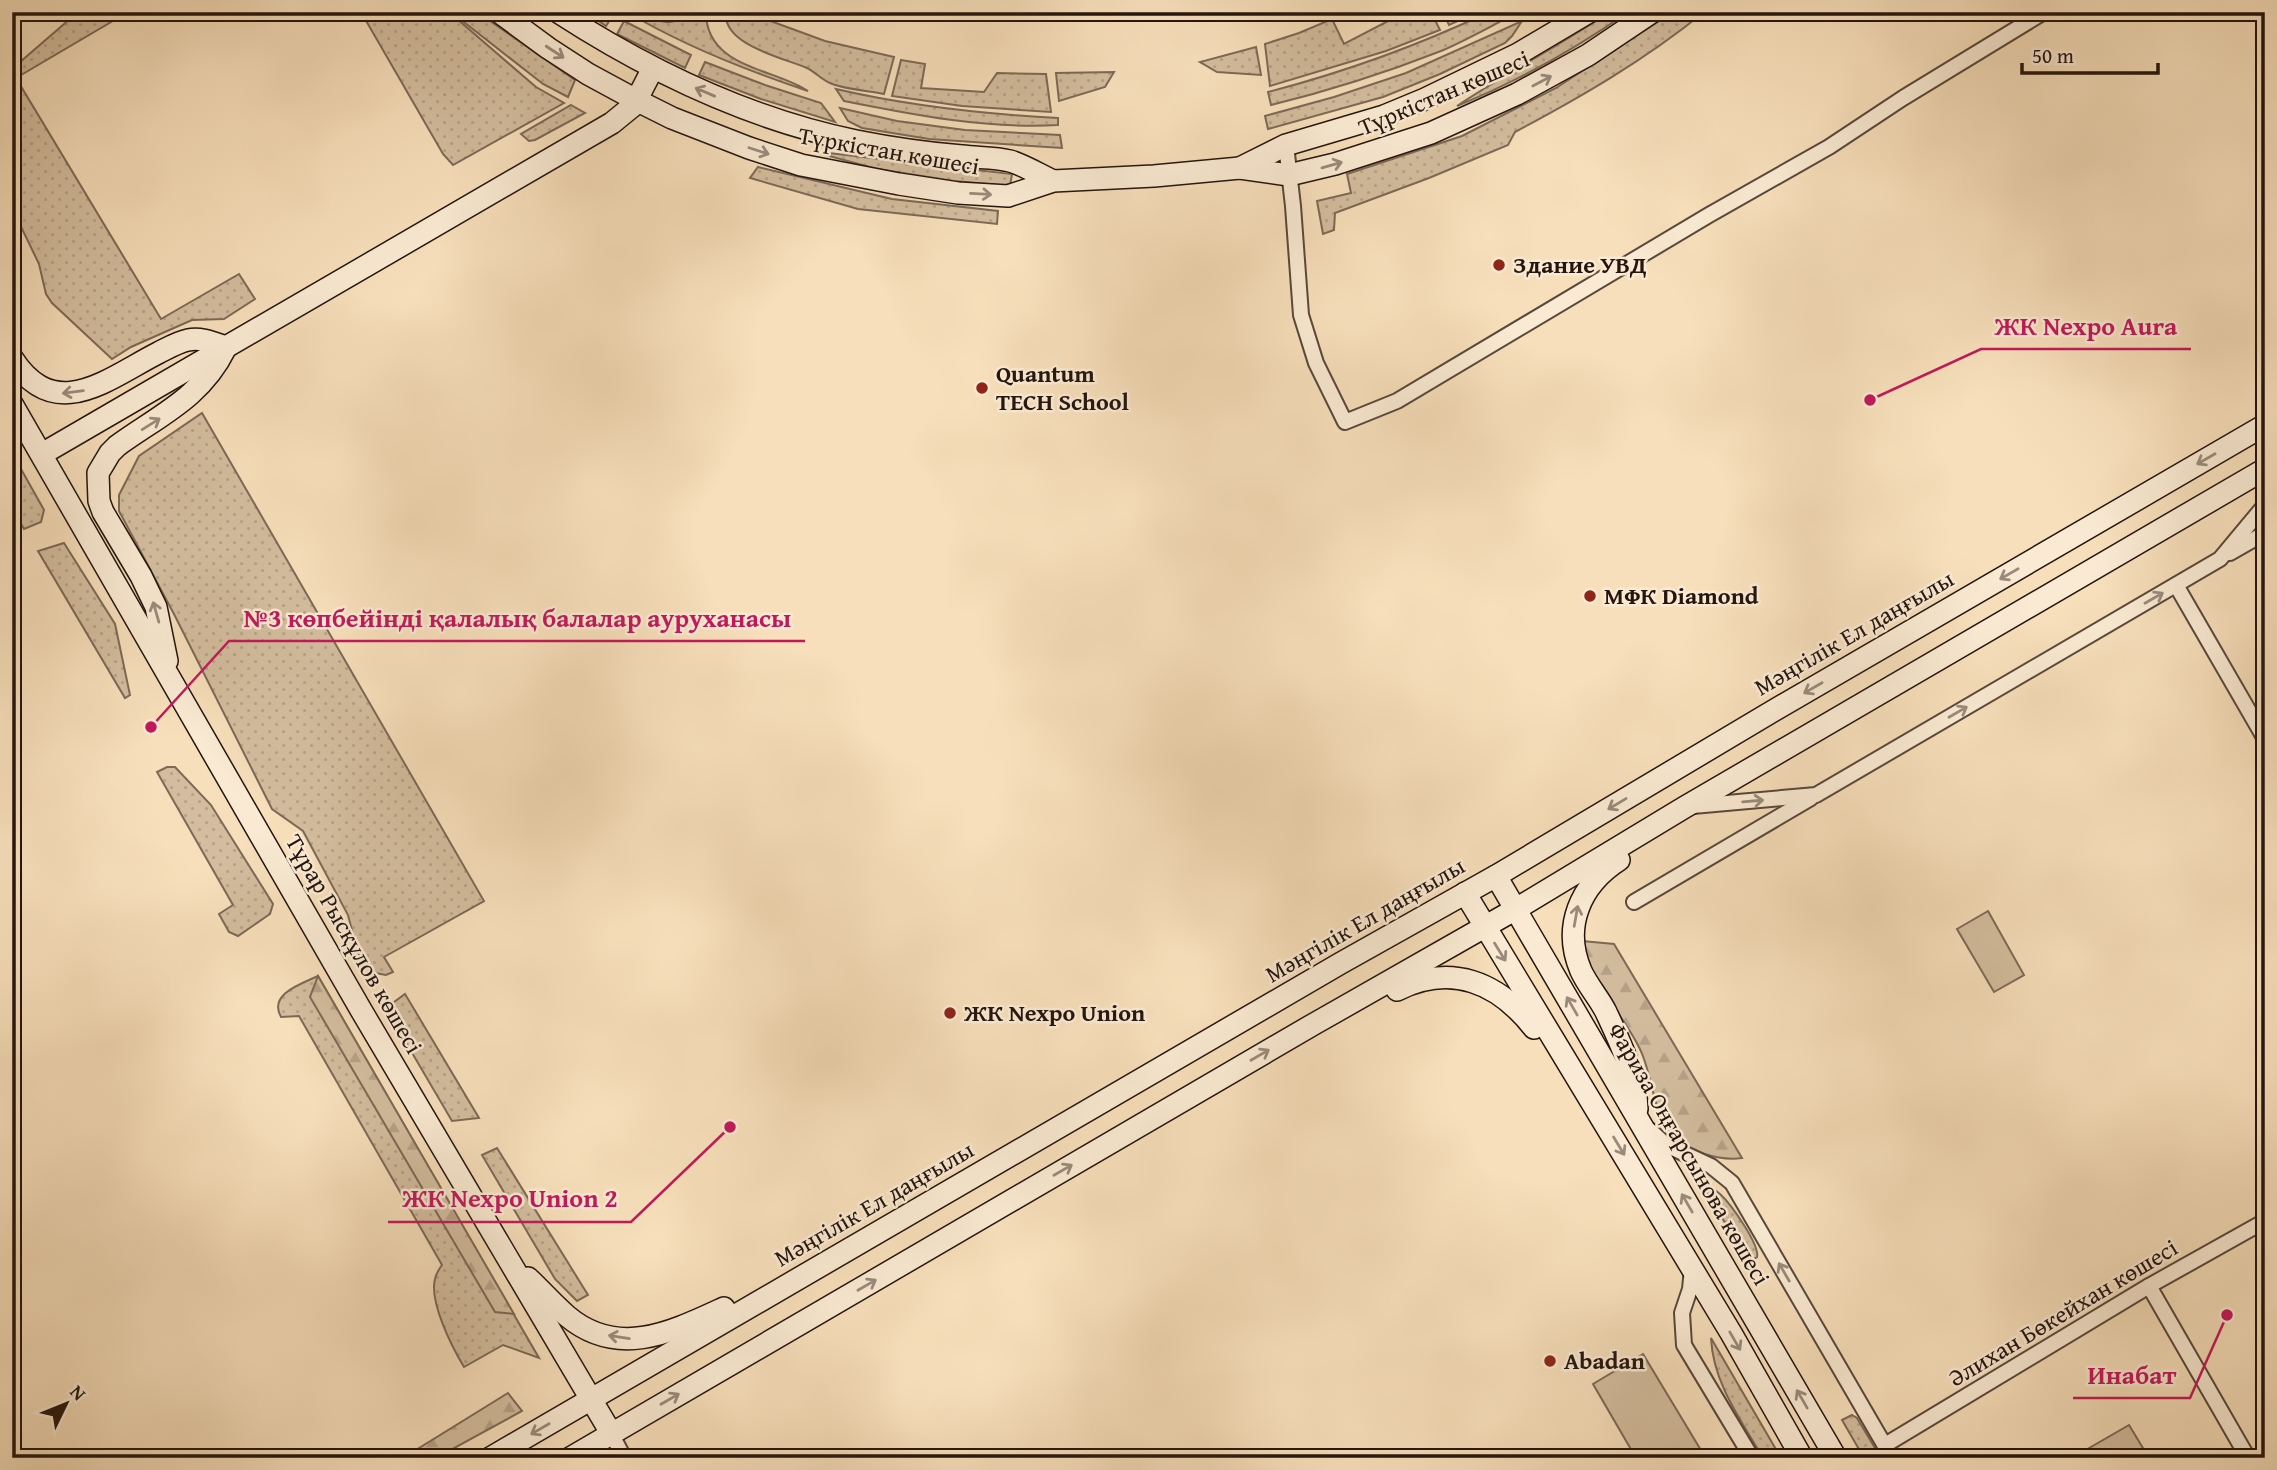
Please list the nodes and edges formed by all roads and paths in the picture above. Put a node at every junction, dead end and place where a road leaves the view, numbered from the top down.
1 (499, 12) edge
2 (558, 12) edge
3 (1589, 12) edge
4 (1651, 12) edge
5 (2044, 12) edge
6 (653, 68) junction
7 (636, 100) junction
8 (1286, 145) junction
9 (1240, 168) junction
10 (1289, 175) junction
11 (1053, 181) junction
12 (226, 347) junction
13 (12, 358) edge
14 (12, 404) edge
15 (12, 420) edge
16 (2265, 425) edge
17 (42, 454) junction
18 (2265, 469) edge
19 (2265, 505) edge
20 (2265, 533) edge
21 (2220, 559) junction
22 (2176, 585) junction
23 (170, 679) junction
24 (2265, 739) edge
25 (1816, 795) junction
26 (1677, 812) junction
27 (1496, 876) junction
28 (1465, 893) junction
29 (1634, 902) dead end
30 (1516, 909) junction
31 (1485, 927) junction
32 (1314, 1024) junction
33 (1566, 1058) junction
34 (1637, 1118) junction
35 (2265, 1221) edge
36 (840, 1254) junction
37 (506, 1256) junction
38 (1692, 1269) junction
39 (2149, 1286) junction
40 (590, 1401) junction
41 (1774, 1410) junction
42 (611, 1433) junction
43 (1889, 1452) edge
44 (491, 1458) edge
45 (570, 1458) edge
46 (624, 1458) edge
47 (1752, 1458) edge
48 (1802, 1458) edge
49 (1821, 1458) edge
50 (1836, 1458) edge
51 (2248, 1458) edge

1 -> 7 street, Түркістан көшесі
2 - 6 street, Түркістан көшесі
3 - 8 street, Түркістан көшесі
10 -> 4 street, Түркістан көшесі
5 - 10 street
6 - 7 street
11 -> 6 street, Түркістан көшесі
7 -> 11 street, Түркістан көшесі
7 - 12 street
8 - 9 street, Түркістан көшесі
8 - 10 street
9 - 10 street, Түркістан көшесі
9 - 11 street, Түркістан көшесі
12 -> 13 street
12 - 17 street
23 -> 12 street
14 - 17 street, Тұрар Рысқұлов көшесі
15 - 17 street, Тұрар Рысқұлов көшесі
16 -> 27 street, Мәңгілік Ел даңғылы
17 - 23 street, Тұрар Рысқұлов көшесі
18 - 26 street
19 - 21 street
20 - 21 street
21 - 22 street
22 - 24 street
25 -> 22 street
23 - 37 street, Тұрар Рысқұлов көшесі
26 -> 25 street
25 - 29 street
26 - 30 street
34 -> 26 street
27 - 28 street, Мәңгілік Ел даңғылы
27 - 30 street, Фариза Оңғарсынова көшесі
28 - 31 street
28 - 36 street, Мәңгілік Ел даңғылы
30 - 31 street
34 -> 30 street, Фариза Оңғарсынова көшесі
31 - 32 street
31 -> 33 street
32 - 33 street
42 -> 32 street
33 -> 38 street
43 -> 34 street
50 -> 34 street, Фариза Оңғарсынова көшесі
35 - 39 street, Әлихан Бөкейхан көшесі
36 -> 37 street
36 - 40 street, Мәңгілік Ел даңғылы
37 - 40 street, Тұрар Рысқұлов көшесі
38 -> 41 street
38 - 47 street
39 - 43 street, Әлихан Бөкейхан көшесі
39 - 51 street
40 - 42 street, Тұрар Рысқұлов көшесі
40 -> 44 street, Мәңгілік Ел даңғылы
41 - 48 street
41 - 49 street
42 - 45 street
42 - 46 street, Тұрар Рысқұлов көшесі

